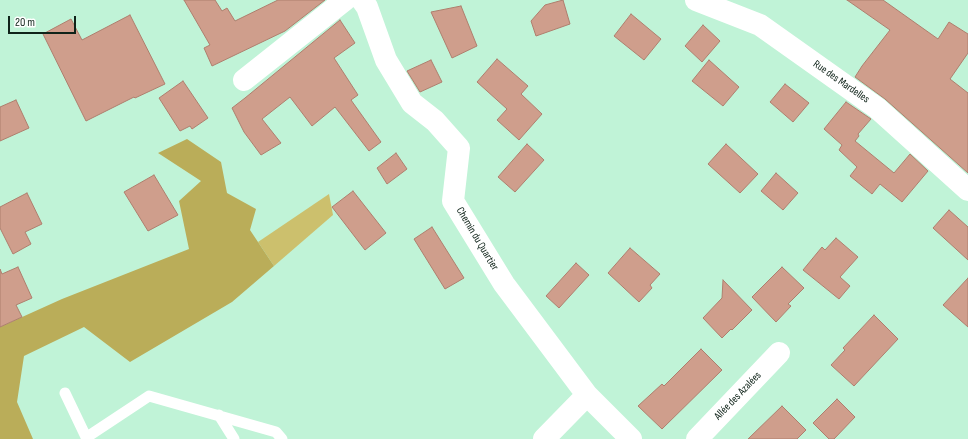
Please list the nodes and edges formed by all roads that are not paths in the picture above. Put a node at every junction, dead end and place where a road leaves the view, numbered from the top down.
1 (345, 0) edge
2 (362, 0) edge
3 (696, 0) edge
4 (244, 80) dead end
5 (968, 190) edge
6 (779, 353) dead end
7 (65, 393) dead end
8 (587, 395) junction
9 (219, 415) junction
10 (87, 438) edge
11 (234, 439) edge
12 (282, 439) edge
13 (544, 439) edge
14 (631, 439) edge
15 (697, 439) edge

1 - 4 street
2 - 8 street, Chemin du Quartier
3 - 5 street, Rue des Mardelles
6 - 15 street, Allée des Azalées
7 - 10 lane
8 - 13 street
8 - 14 street, Chemin du Quartier
9 - 10 lane
9 - 11 lane
9 - 12 lane

